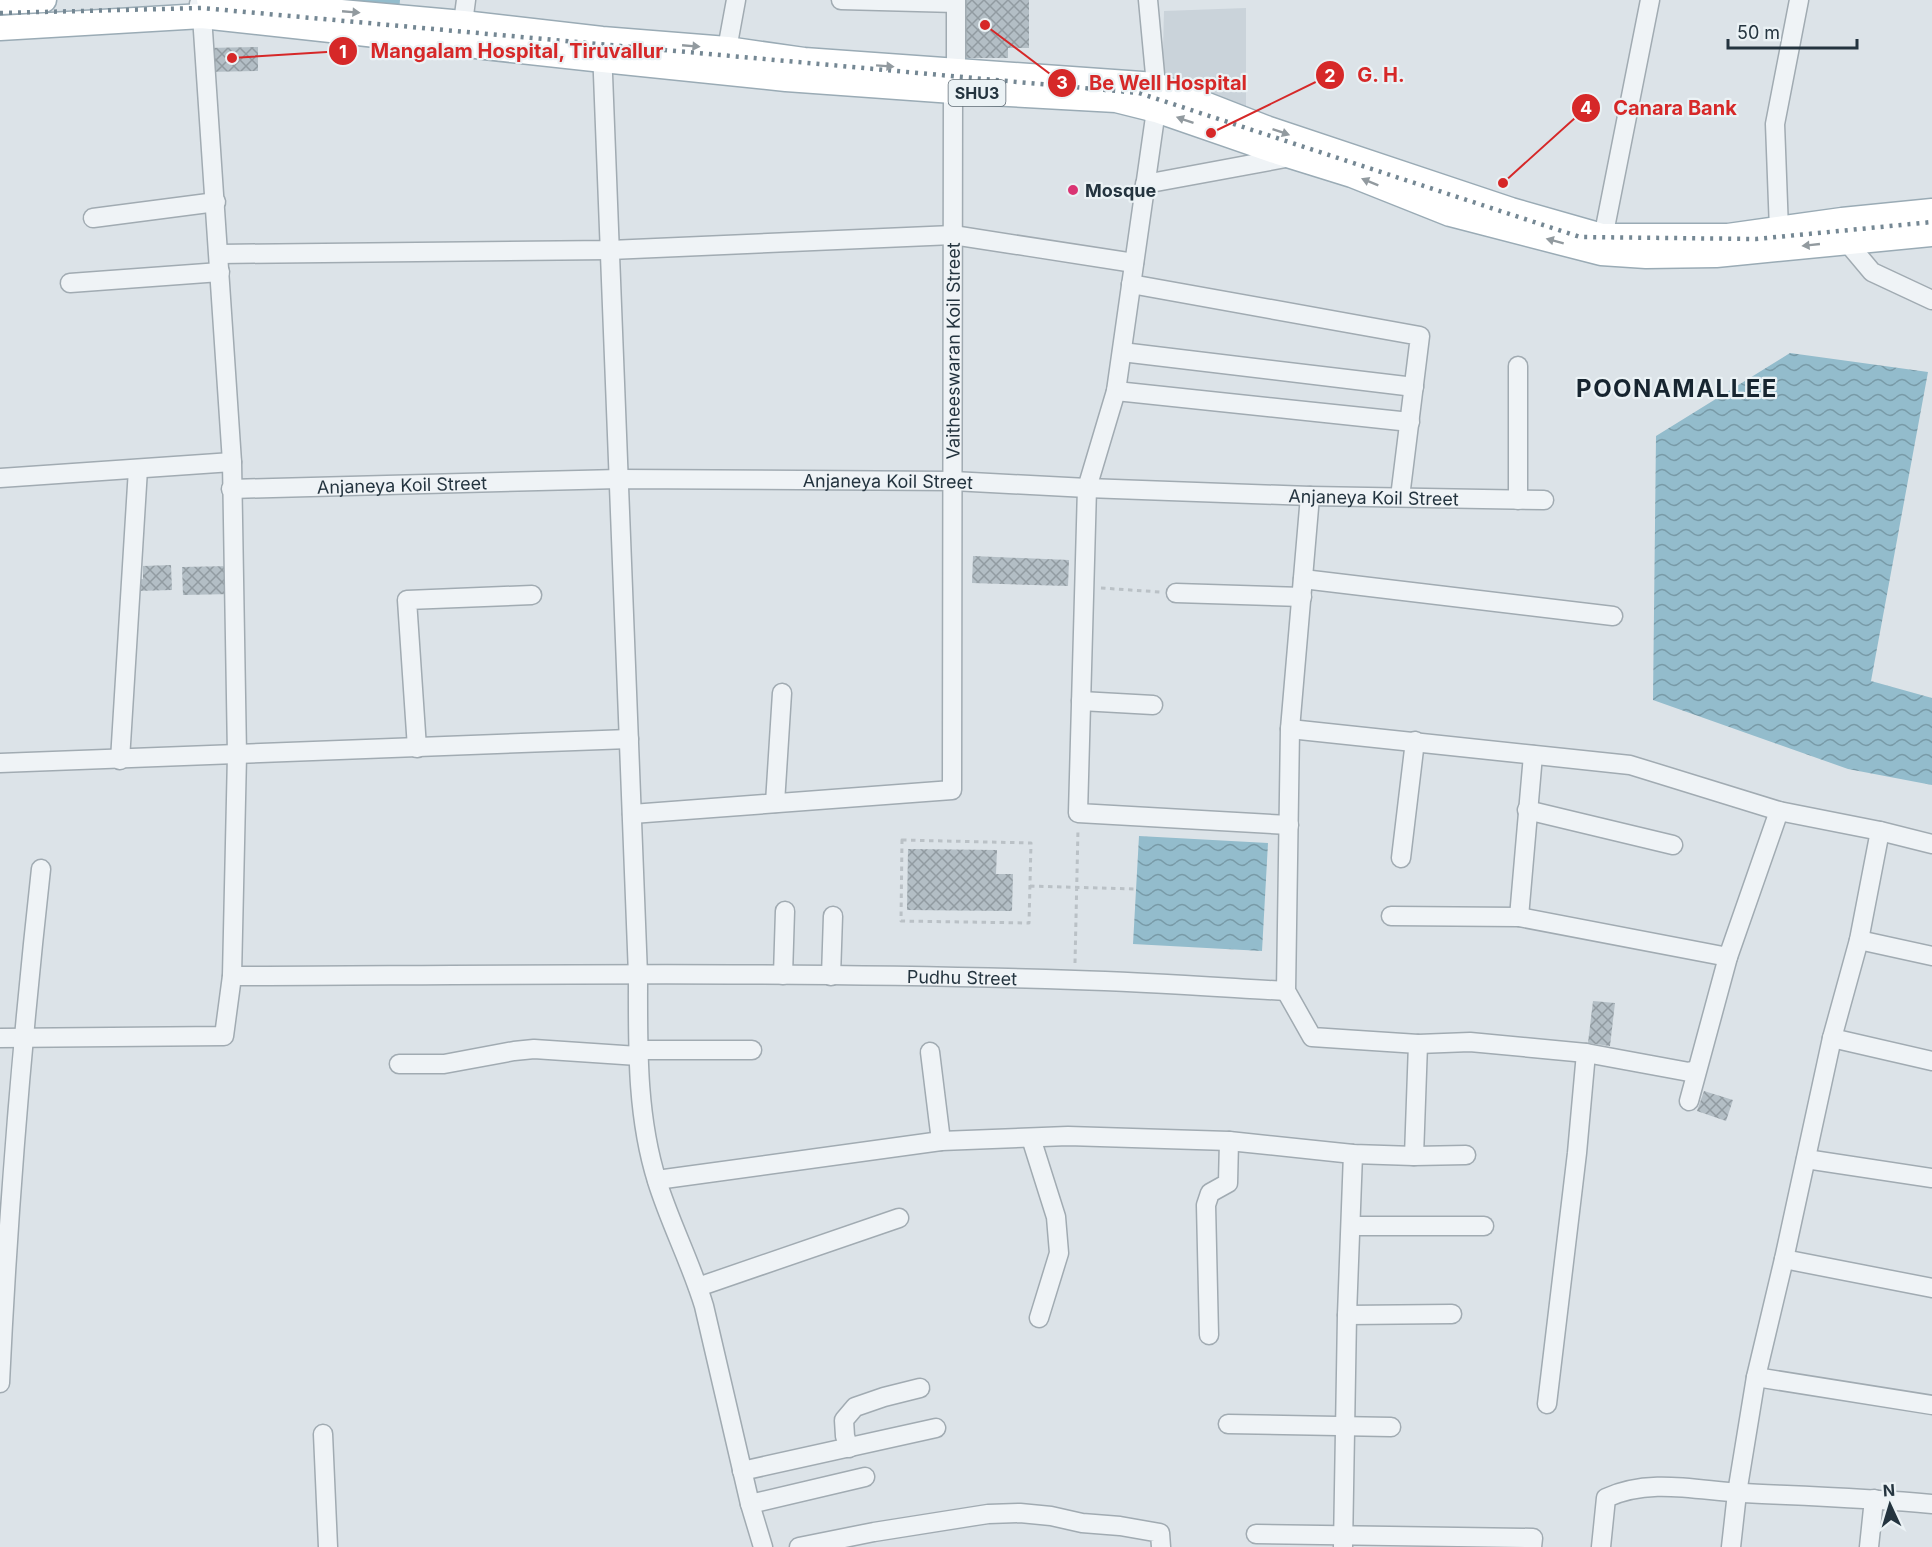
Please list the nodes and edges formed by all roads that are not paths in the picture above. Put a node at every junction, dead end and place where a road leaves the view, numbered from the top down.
1 (44, 0) edge
2 (736, 0) edge
3 (841, 0) edge
4 (1148, 0) edge
5 (1650, 0) edge
6 (1799, 0) edge
7 (956, 1) edge
8 (0, 2) edge
9 (203, 5) edge
10 (464, 11) edge
11 (0, 28) edge
12 (727, 49) junction
13 (602, 50) junction
14 (955, 81) junction
15 (1156, 85) junction
16 (1156, 110) junction
17 (1293, 157) junction
18 (1145, 184) junction
19 (216, 202) junction
20 (1932, 211) edge
21 (93, 218) dead end
22 (1779, 230) junction
23 (1844, 231) junction
24 (1932, 234) edge
25 (953, 235) junction
26 (1601, 245) junction
27 (610, 250) junction
28 (220, 263) junction
29 (1134, 263) junction
30 (70, 284) dead end
31 (1131, 284) junction
32 (1932, 300) edge
33 (1122, 352) junction
34 (1518, 366) dead end
35 (1414, 387) junction
36 (1116, 391) junction
37 (1410, 422) junction
38 (232, 462) junction
39 (138, 469) junction
40 (0, 478) edge
41 (619, 479) junction
42 (952, 481) junction
43 (1087, 488) junction
44 (231, 489) junction
45 (1310, 496) junction
46 (1400, 497) junction
47 (1518, 500) junction
48 (1544, 500) dead end
49 (1303, 579) junction
50 (1176, 593) road end
51 (532, 595) dead end
52 (1302, 597) junction
53 (1613, 616) dead end
54 (782, 693) dead end
55 (1081, 701) junction
56 (1153, 705) dead end
57 (1290, 729) junction
58 (629, 739) junction
59 (1414, 741) junction
60 (417, 748) junction
61 (237, 755) junction
62 (1533, 755) junction
63 (120, 759) junction
64 (0, 763) edge
65 (775, 803) junction
66 (1527, 810) junction
67 (1779, 811) junction
68 (632, 814) junction
69 (1289, 825) junction
70 (1880, 831) junction
71 (1932, 844) edge
72 (1673, 845) dead end
73 (1401, 858) dead end
74 (41, 869) dead end
75 (785, 911) dead end
76 (833, 916) dead end
77 (1390, 916) dead end
78 (1519, 917) junction
79 (1859, 940) junction
80 (1932, 956) edge
81 (1728, 957) junction
82 (638, 975) junction
83 (783, 975) junction
84 (232, 976) junction
85 (831, 976) junction
86 (1286, 991) junction
87 (0, 1038) edge
88 (1832, 1038) junction
89 (23, 1039) junction
90 (1418, 1044) junction
91 (752, 1050) dead end
92 (930, 1052) dead end
93 (638, 1053) junction
94 (1586, 1053) junction
95 (1932, 1062) edge
96 (399, 1064) dead end
97 (1696, 1070) junction
98 (1689, 1101) dead end
99 (1031, 1138) junction
100 (941, 1141) junction
101 (1229, 1141) junction
102 (1353, 1154) junction
103 (1466, 1155) dead end
104 (1413, 1156) junction
105 (1806, 1159) junction
106 (1932, 1178) edge
107 (657, 1180) junction
108 (899, 1218) dead end
109 (1351, 1226) junction
110 (1484, 1226) dead end
111 (1784, 1260) junction
112 (698, 1287) junction
113 (1932, 1288) edge
114 (1452, 1314) dead end
115 (1347, 1316) junction
116 (1039, 1318) dead end
117 (1209, 1335) dead end
118 (1756, 1377) junction
119 (0, 1383) edge
120 (920, 1388) dead end
121 (1547, 1404) dead end
122 (1932, 1405) edge
123 (1228, 1424) dead end
124 (1344, 1426) junction
125 (1391, 1427) dead end
126 (936, 1428) dead end
127 (323, 1434) dead end
128 (849, 1449) junction
129 (742, 1471) junction
130 (865, 1477) dead end
131 (1737, 1492) junction
132 (1874, 1499) junction
133 (750, 1504) junction
134 (1932, 1504) edge
135 (1256, 1534) dead end
136 (1343, 1542) edge
137 (1460, 1542) edge
138 (328, 1547) edge
139 (763, 1547) edge
140 (799, 1547) edge
141 (1161, 1547) edge
142 (1532, 1547) edge
143 (1601, 1547) edge
144 (1731, 1547) edge
145 (1869, 1547) edge

1 - 8 main road
2 - 12 street
3 - 7 street
4 - 15 street
5 - 26 street
6 - 22 street
7 - 14 street, Vaitheeswaran Koil Street
9 -> 10 main road, SHU3
9 - 11 main road, SHU3
9 - 13 main road, SHU3
9 - 19 street
10 - 13 main road, SHU3
13 -> 12 main road, SHU3
12 -> 14 main road, SHU3
13 - 14 main road, SHU3
13 - 27 street
14 - 15 main road, SHU3
14 - 16 main road, SHU3
14 - 25 street, Vaitheeswaran Koil Street
15 - 16 street
15 -> 26 main road, SHU3
17 -> 16 main road, SHU3
16 - 18 street
17 - 18 street
26 -> 17 main road, SHU3
18 - 29 street
19 - 21 street
19 - 28 street
20 - 23 main road, SHU3
22 - 23 main road, SHU3
22 - 26 main road, SHU3
23 - 24 main road, SHU3
23 -> 26 main road, SHU3
23 - 32 street
25 - 27 street
25 - 29 street
25 - 42 street, Vaitheeswaran Koil Street
27 - 28 street
27 - 41 street
28 - 30 street
28 - 38 street
29 - 31 street
31 - 33 street
31 - 35 street
33 - 35 street
33 - 36 street
34 - 47 street
35 - 37 street
36 - 37 street
36 - 43 street
37 - 46 street
38 - 39 street
38 - 44 street
39 - 40 street
39 - 63 street
41 - 42 street, Anjaneya Koil Street
41 - 44 street, Anjaneya Koil Street
41 - 58 street
42 - 43 street, Anjaneya Koil Street
42 - 65 street, Vaitheeswaran Koil Street
43 - 45 street, Anjaneya Koil Street
43 - 55 street
44 - 61 street
45 - 46 street, Anjaneya Koil Street
45 - 49 street
46 - 47 street, Anjaneya Koil Street
47 - 48 street, Anjaneya Koil Street
49 - 52 street
49 - 53 street
50 - 52 street
51 - 60 street
52 - 57 street
54 - 65 street
55 - 56 street
55 - 69 street
57 - 59 street
57 - 69 street
58 - 60 street
58 - 68 street
59 - 62 street
59 - 73 street
60 - 61 street
61 - 63 street
61 - 84 street
62 - 66 street
62 - 67 street
63 - 64 street
65 - 68 street
66 - 72 street
66 - 78 street
67 - 70 street
67 - 81 street
68 - 82 street
69 - 86 street
70 - 71 street
70 - 79 street
74 - 89 street
75 - 83 street
76 - 85 street
77 - 78 street
78 - 81 street
79 - 80 street
79 - 88 street
81 - 97 street
82 - 83 street, Pudhu Street
82 - 84 street, Pudhu Street
82 - 93 street
83 - 85 street, Pudhu Street
84 - 89 street
85 - 86 street, Pudhu Street
86 - 90 street
87 - 89 street
88 - 95 street
88 - 105 street
89 - 119 street
90 - 94 street
90 - 104 street
91 - 93 street
92 - 100 street
93 - 96 street
93 - 107 street
94 - 97 street
94 - 121 street
97 - 98 street
99 - 100 street
99 - 101 street
99 - 116 street
100 - 107 street
101 - 102 street
101 - 117 street
102 - 104 street
102 - 109 street
103 - 104 street
105 - 106 street
105 - 111 street
107 - 112 street
108 - 112 street
109 - 110 street
109 - 115 street
111 - 113 street
111 - 118 street
112 - 129 street
114 - 115 street
115 - 124 street
118 - 122 street
118 - 131 street
120 - 128 street
123 - 124 street
124 - 125 street
124 - 136 street
126 - 128 street
127 - 138 street
128 - 129 street
129 - 133 street
130 - 133 street
131 - 132 street
131 - 143 street
131 - 144 street
132 - 134 street
132 - 145 street
133 - 139 street
135 - 136 street
136 - 137 street
137 - 142 street
140 - 141 street

